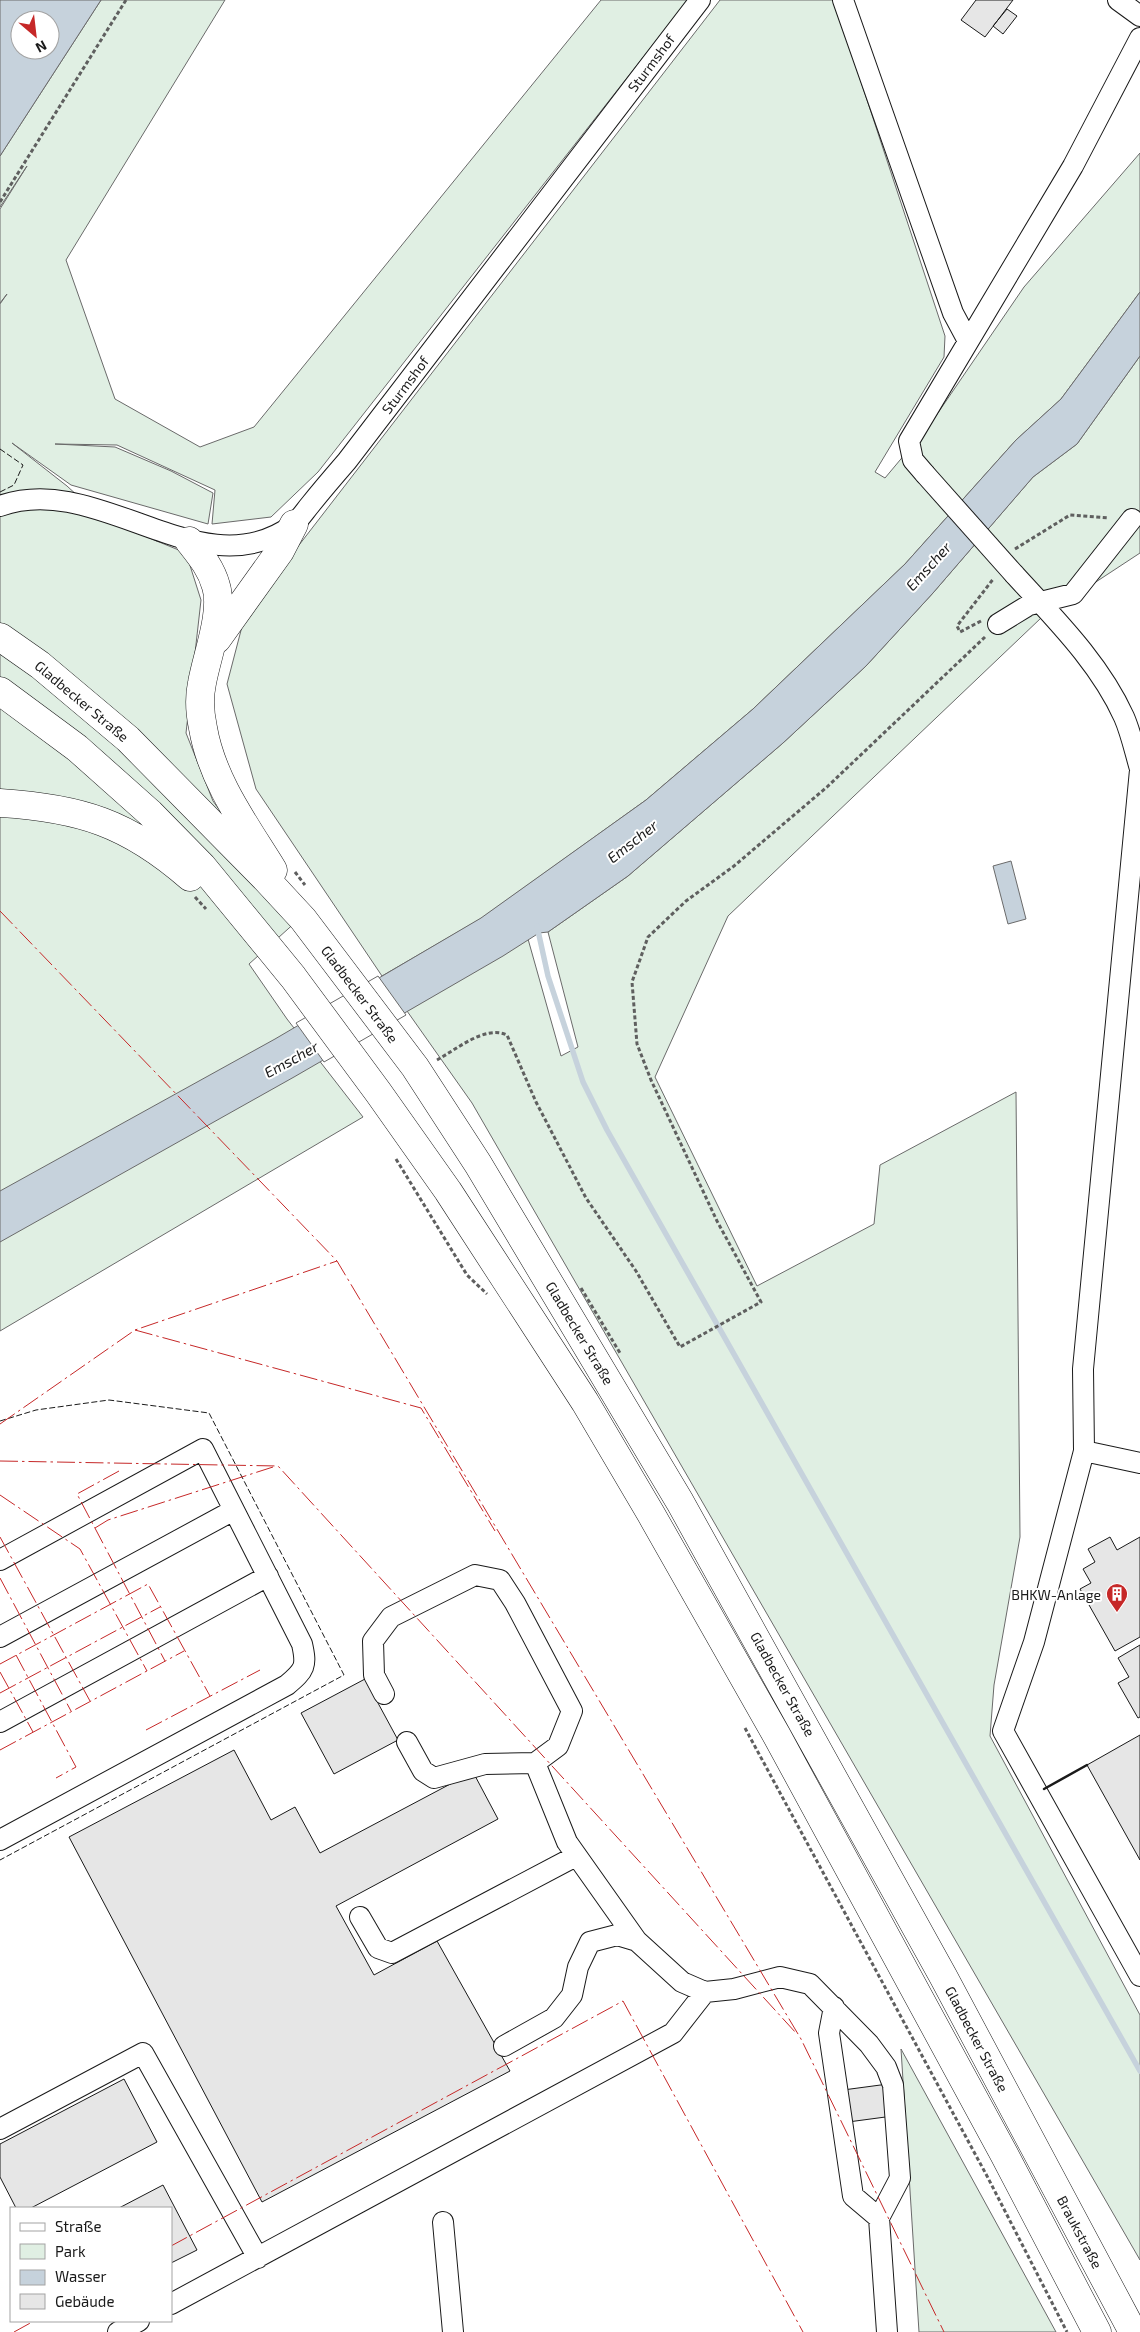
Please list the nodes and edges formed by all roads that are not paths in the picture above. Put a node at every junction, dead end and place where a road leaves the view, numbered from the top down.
1 (700, 0) edge
2 (843, 0) edge
3 (1118, 0) edge
4 (1140, 16) edge
5 (1140, 38) edge
6 (968, 340) junction
7 (0, 506) edge
8 (1132, 520) road end
9 (294, 524) junction
10 (189, 540) junction
11 (1040, 602) junction
12 (998, 624) road end
13 (0, 636) edge
14 (210, 648) junction
15 (0, 691) edge
16 (1140, 769) edge
17 (0, 803) edge
18 (303, 919) junction
19 (297, 983) junction
20 (1084, 1450) junction
21 (1140, 1463) edge
22 (234, 1510) junction
23 (0, 1560) edge
24 (268, 1576) junction
25 (0, 1637) edge
26 (384, 1694) dead end
27 (0, 1722) edge
28 (407, 1742) dead end
29 (535, 1763) junction
30 (0, 1840) edge
31 (576, 1856) junction
32 (360, 1917) dead end
33 (636, 1941) junction
34 (1140, 1976) edge
35 (705, 1992) junction
36 (834, 2007) junction
37 (504, 2046) dead end
38 (0, 2130) edge
39 (1026, 2131) joint
40 (879, 2218) junction
41 (443, 2222) dead end
42 (258, 2258) junction
43 (172, 2303) edge
44 (137, 2322) edge
45 (118, 2332) edge
46 (454, 2332) edge
47 (887, 2332) edge
48 (1097, 2332) edge
49 (1133, 2332) edge

1 - 9 street, Sturmshof
2 - 6 street
3 - 4 street
5 - 6 street
6 - 11 street, bridge
7 - 10 street, Sturmshof
8 - 11 street
9 - 10 street, Sturmshof
9 - 14 highway
10 - 14 highway
11 - 12 street
11 - 16 street
13 - 18 highway, Gladbecker Straße
14 - 18 highway
15 - 19 highway
16 - 20 street
17 - 19 highway
18 - 39 highway, Gladbecker Straße
19 - 48 highway
20 - 21 street
20 - 34 street
22 - 23 street
22 - 24 street
22 - 25 street
24 - 27 street
24 - 30 street
26 - 29 street
28 - 29 street
29 - 31 street
31 - 32 street
31 - 33 street
33 - 35 street
33 - 37 street
35 - 36 street
35 - 42 street
36 - 40 street
36 - 40 street
38 - 42 street
39 - 49 highway, Braukstraße
40 - 47 street
41 - 46 street
42 - 43 street
44 - 45 street

